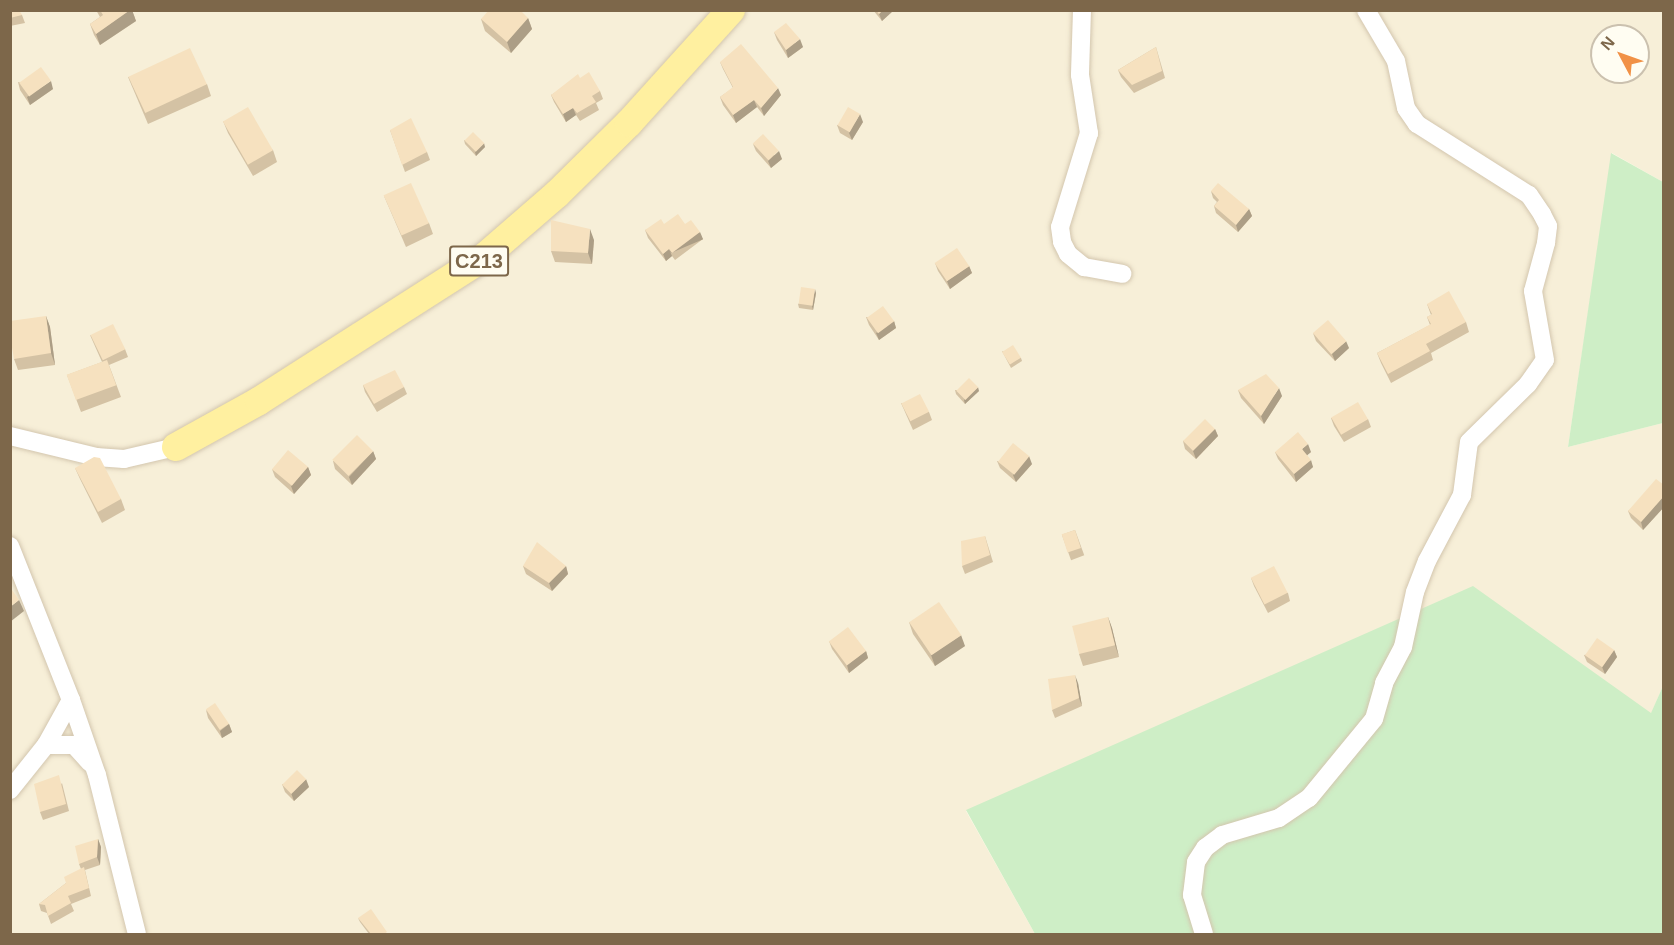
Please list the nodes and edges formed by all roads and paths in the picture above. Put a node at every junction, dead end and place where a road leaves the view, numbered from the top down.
1 (731, 10) edge
2 (1082, 10) edge
3 (1366, 10) edge
4 (1122, 274) dead end
5 (10, 436) edge
6 (176, 447) joint
7 (10, 546) edge
8 (71, 700) junction
9 (46, 745) junction
10 (97, 775) junction
11 (10, 790) edge
12 (137, 934) edge
13 (1204, 934) edge

1 - 6 main road, C213
2 - 4 street
3 - 13 street
5 - 6 street
7 - 8 street
8 - 9 street
8 - 10 street
9 - 10 street
9 - 11 street
10 - 12 street

